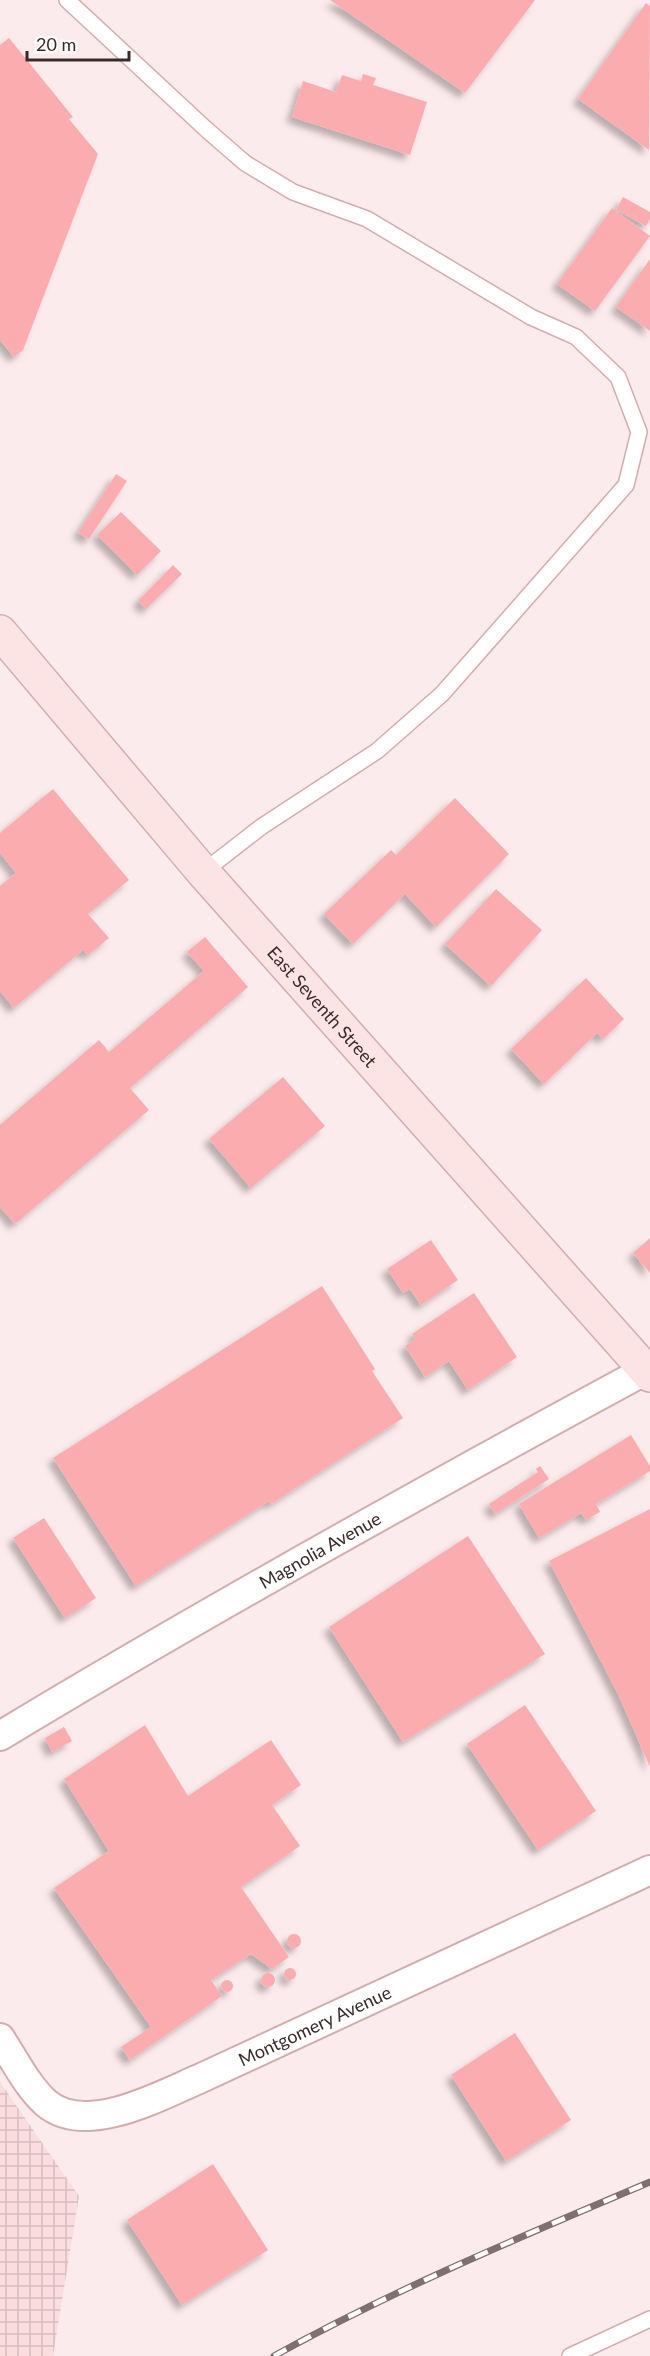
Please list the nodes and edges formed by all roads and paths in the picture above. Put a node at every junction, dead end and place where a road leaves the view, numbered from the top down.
1 (67, 0) edge
2 (0, 632) edge
3 (203, 872) junction
4 (648, 1373) edge
5 (0, 1736) edge
6 (650, 1870) edge
7 (0, 2038) edge
8 (650, 2319) edge
9 (570, 2356) edge

1 - 3 lane
2 - 3 street, East Seventh Street
3 - 4 street, East Seventh Street
4 - 5 street, Magnolia Avenue
6 - 7 street, Montgomery Avenue
8 - 9 lane

